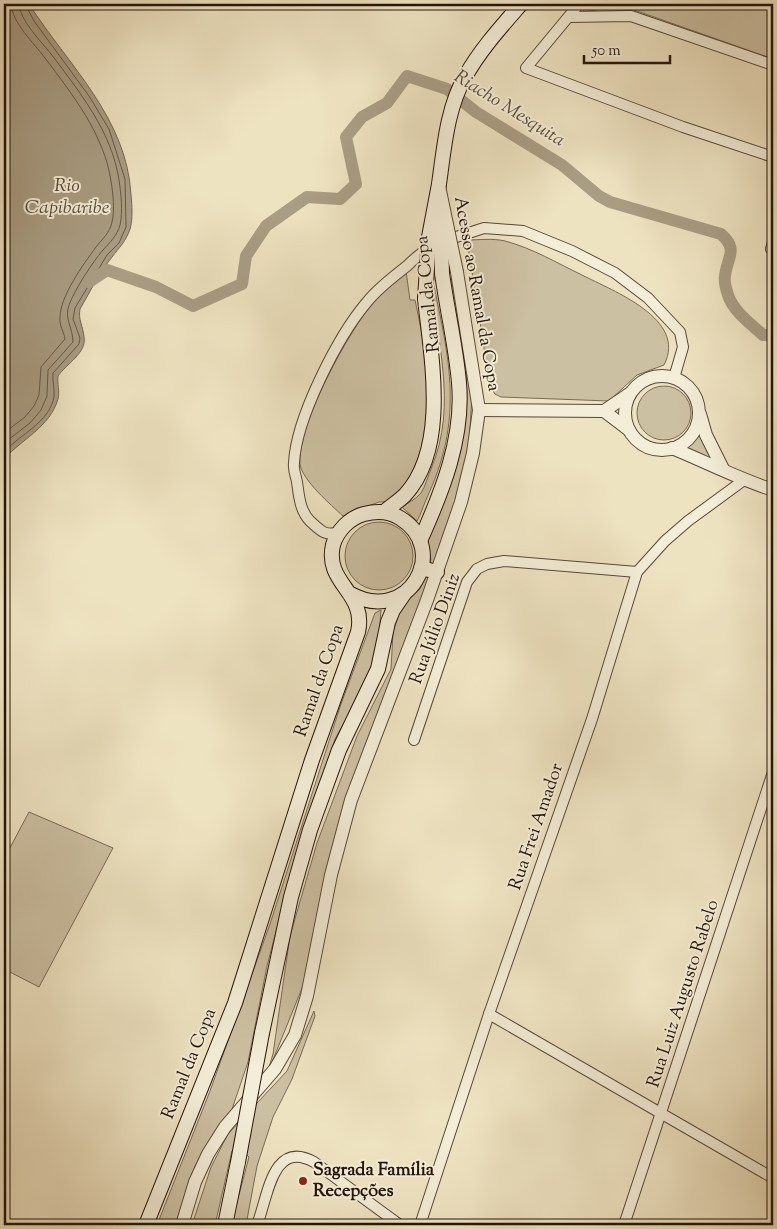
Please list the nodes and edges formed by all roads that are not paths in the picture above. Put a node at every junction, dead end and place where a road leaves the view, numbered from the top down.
1 (521, 4) edge
2 (579, 4) edge
3 (569, 18) junction
4 (773, 65) edge
5 (773, 157) edge
6 (439, 184) junction
7 (674, 378) junction
8 (629, 394) junction
9 (479, 410) junction
10 (698, 410) junction
11 (604, 411) junction
12 (629, 430) junction
13 (672, 448) junction
14 (723, 469) junction
15 (744, 480) junction
16 (773, 490) edge
17 (384, 512) junction
18 (339, 532) junction
19 (420, 541) junction
20 (422, 568) junction
21 (436, 572) junction
22 (637, 572) junction
23 (408, 591) junction
24 (349, 593) junction
25 (414, 740) dead end
26 (773, 772) edge
27 (489, 1014) junction
28 (661, 1114) junction
29 (773, 1178) edge
30 (146, 1225) edge
31 (182, 1225) edge
32 (225, 1225) edge
33 (257, 1225) edge
34 (400, 1225) edge
35 (420, 1225) edge
36 (624, 1225) edge

1 - 6 main road
2 - 3 street
3 - 4 street
3 - 5 street
6 - 9 street, Acesso ao Ramal da Copa, bridge
6 - 17 main road, Ramal da Copa, bridge
6 - 19 main road, Ramal da Copa, bridge
7 - 8 street
7 - 10 street
7 - 18 street
8 - 11 street
8 - 12 street
9 - 11 street
9 - 21 street
10 - 13 street
10 - 14 street
11 - 12 street
12 - 13 street
13 - 14 street
14 - 15 street
15 - 16 street
15 - 22 street, Rua Frei Amador
17 - 18 main road
17 - 19 main road
18 - 24 main road, Ramal da Copa
19 - 20 main road
20 - 21 main road
20 - 23 main road
21 - 31 street
22 - 25 street, Rua Júlio Diniz
22 - 27 street, Rua Frei Amador
23 - 24 main road
23 - 32 main road, bridge
24 - 30 main road, Ramal da Copa
26 - 28 street, Rua Luiz Augusto Rabelo
27 - 28 street
27 - 35 street, Rua Frei Amador
28 - 29 street
28 - 36 street, Rua Luiz Augusto Rabelo
33 - 34 street

